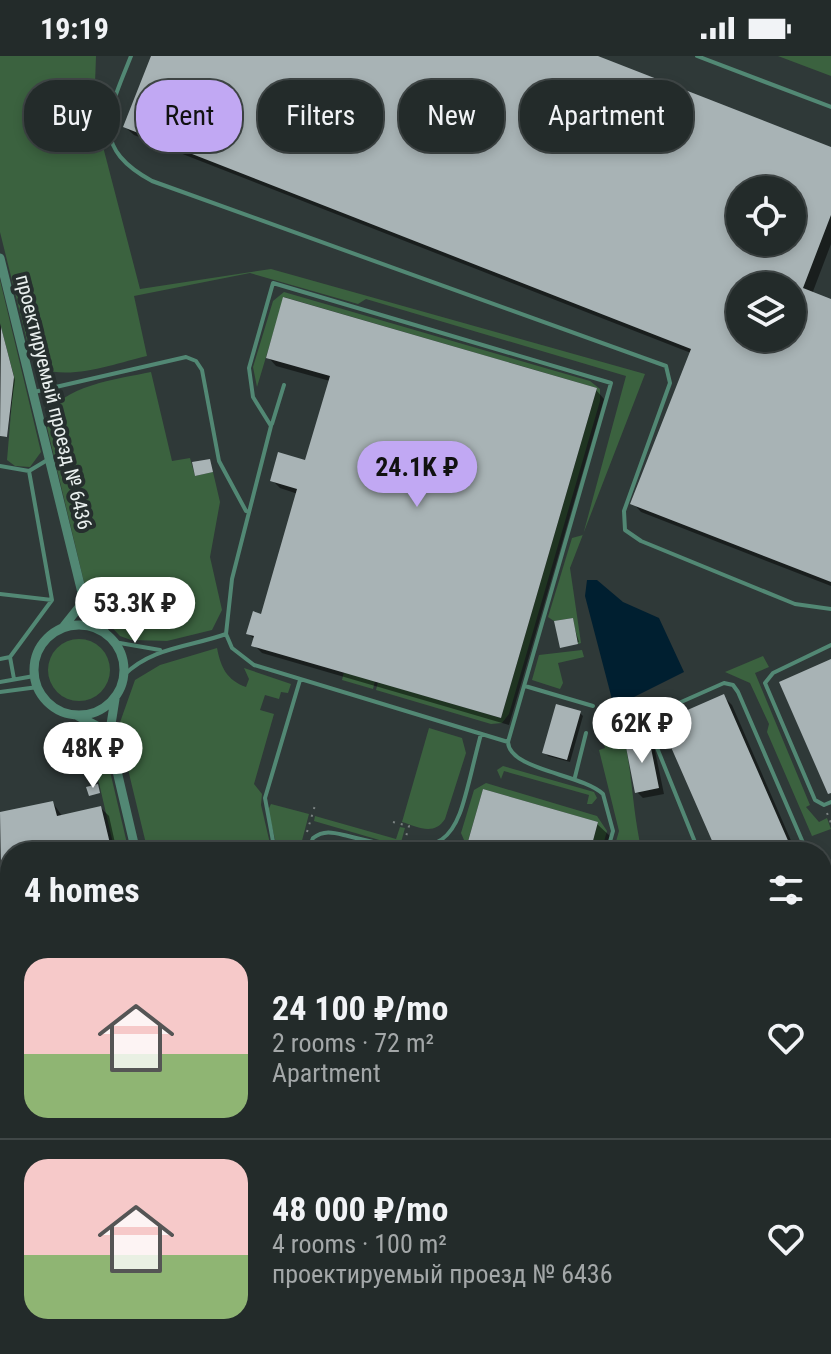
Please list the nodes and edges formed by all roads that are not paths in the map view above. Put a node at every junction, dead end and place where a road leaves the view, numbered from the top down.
1 (131, 56) edge
2 (697, 56) edge
3 (831, 107) edge
4 (0, 258) edge
5 (284, 385) dead end
6 (33, 392) junction
7 (271, 426) junction
8 (49, 459) junction
9 (0, 466) edge
10 (29, 471) junction
11 (247, 514) junction
12 (0, 594) edge
13 (52, 600) junction
14 (84, 601) junction
15 (831, 609) edge
16 (62, 628) junction
17 (106, 634) junction
18 (226, 634) junction
19 (114, 642) junction
20 (831, 645) edge
21 (162, 650) junction
22 (10, 657) junction
23 (0, 659) edge
24 (124, 675) junction
25 (34, 676) junction
26 (14, 679) junction
27 (300, 680) junction
28 (0, 682) edge
29 (525, 686) junction
30 (38, 687) junction
31 (0, 692) edge
32 (115, 697) junction
33 (593, 706) dead end
34 (74, 714) junction
35 (645, 718) junction
36 (616, 730) dead end
37 (481, 733) junction
38 (586, 733) dead end
39 (109, 737) junction
40 (508, 742) junction
41 (575, 777) junction
42 (831, 802) edge
43 (134, 842) edge
44 (273, 842) edge
45 (311, 842) edge
46 (372, 842) edge
47 (439, 842) edge
48 (610, 842) edge
49 (695, 842) edge
50 (803, 842) edge

1 - 15 lane
2 - 3 lane
4 - 6 street, проектируемый проезд № 6436
5 - 7 lane
6 - 8 street, проектируемый проезд № 6436
6 - 11 lane
7 - 11 lane
7 - 29 lane
8 - 10 lane
8 - 14 street, проектируемый проезд № 6436
9 - 10 lane
10 - 13 lane
11 - 18 lane
12 - 13 lane
13 - 22 lane
14 - 16 street
14 - 17 street, проектируемый проезд № 6436
16 - 17 street
16 - 25 street
17 - 19 street
18 - 21 lane
18 - 27 lane
19 - 21 lane
19 - 24 street
20 - 42 lane
21 - 24 lane
22 - 23 lane
22 - 26 lane
24 - 32 street
25 - 26 lane
25 - 30 street
26 - 28 lane
27 - 37 lane
27 - 44 lane
29 - 33 lane
29 - 40 lane
30 - 31 lane
30 - 34 street
32 - 34 street
32 - 39 street
34 - 39 street
35 - 36 lane
35 - 49 lane
35 - 50 lane
37 - 40 lane
37 - 47 lane
38 - 41 lane
39 - 43 street
40 - 41 lane
41 - 48 lane
45 - 46 lane

